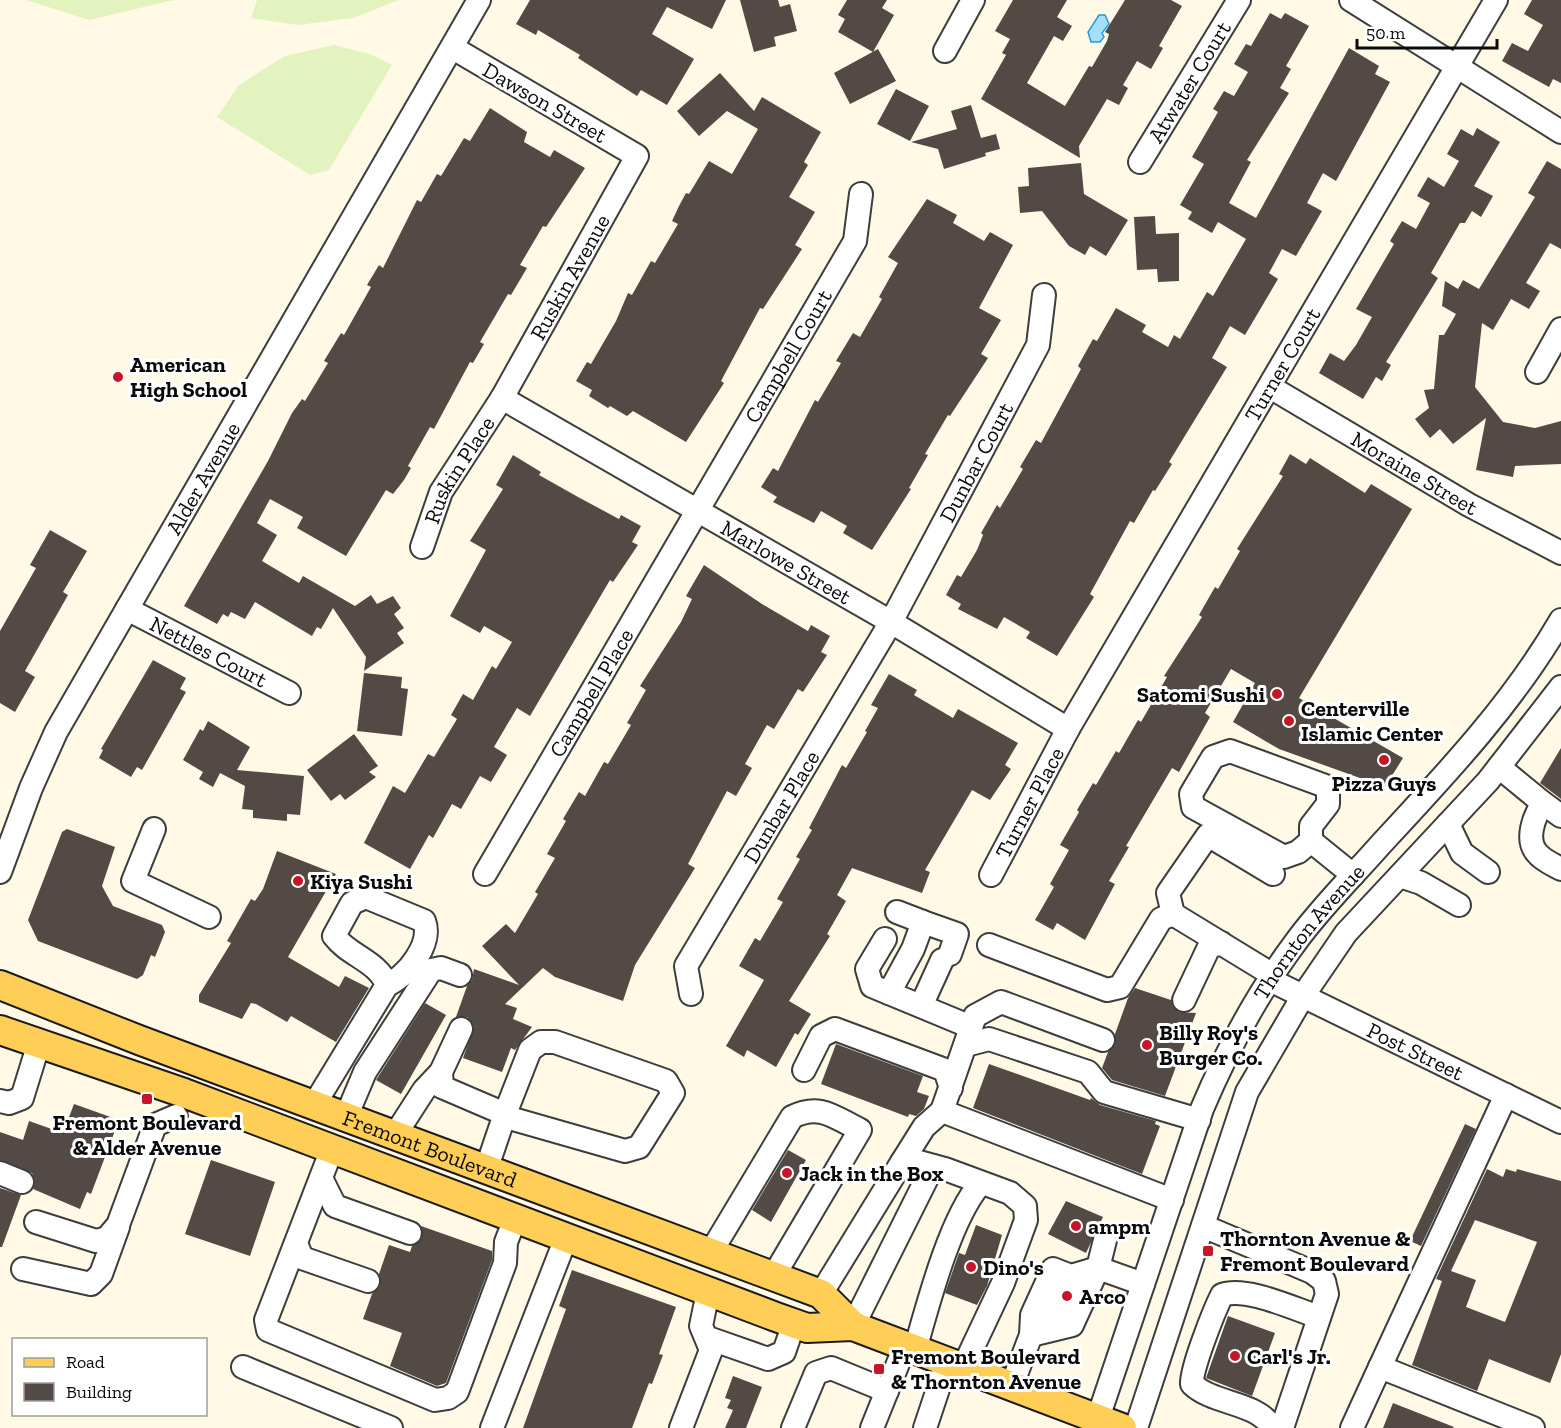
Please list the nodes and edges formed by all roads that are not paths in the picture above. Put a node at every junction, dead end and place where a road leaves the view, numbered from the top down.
1 (479, 0) edge
2 (973, 0) edge
3 (1239, 0) edge
4 (1351, 0) edge
5 (1496, 0) edge
6 (453, 48) junction
7 (945, 51) dead end
8 (1455, 68) junction
9 (1561, 132) edge
10 (637, 156) joint
11 (1140, 162) dead end
12 (861, 194) dead end
13 (1044, 295) dead end
14 (1561, 329) edge
15 (1537, 372) dead end
16 (1270, 387) junction
17 (502, 398) junction
18 (698, 512) junction
19 (422, 547) dead end
20 (1561, 553) edge
21 (127, 609) junction
22 (1561, 620) edge
23 (891, 622) junction
24 (1561, 687) edge
25 (288, 693) dead end
26 (1068, 729) junction
27 (1499, 767) junction
28 (1552, 809) edge
29 (1448, 824) junction
30 (154, 829) dead end
31 (1311, 841) junction
32 (1561, 869) edge
33 (0, 872) edge
34 (1488, 872) dead end
35 (485, 874) dead end
36 (991, 874) dead end
37 (1273, 874) dead end
38 (1353, 875) junction
39 (1400, 876) junction
40 (1459, 905) dead end
41 (897, 912) dead end
42 (1173, 914) junction
43 (209, 917) dead end
44 (923, 922) junction
45 (885, 939) dead end
46 (1221, 943) junction
47 (989, 945) dead end
48 (460, 975) dead end
49 (1272, 977) junction
50 (0, 985) edge
51 (387, 985) dead end
52 (889, 993) junction
53 (691, 994) dead end
54 (1303, 996) junction
55 (1184, 1000) dead end
56 (921, 1006) junction
57 (461, 1029) dead end
58 (0, 1030) edge
59 (969, 1036) junction
60 (1103, 1040) dead end
61 (39, 1043) junction
62 (804, 1070) dead end
63 (441, 1072) junction
64 (951, 1088) junction
65 (1506, 1095) junction
66 (0, 1101) edge
67 (314, 1105) junction
68 (942, 1111) junction
69 (505, 1114) junction
70 (176, 1116) dead end
71 (346, 1118) junction
72 (1199, 1120) junction
73 (1560, 1120) edge
74 (395, 1136) junction
75 (332, 1149) junction
76 (902, 1162) junction
77 (933, 1166) junction
78 (486, 1170) junction
79 (0, 1173) edge
80 (321, 1178) junction
81 (22, 1182) dead end
82 (980, 1184) junction
83 (1172, 1200) junction
84 (515, 1219) junction
85 (36, 1222) dead end
86 (118, 1225) junction
87 (1203, 1226) junction
88 (410, 1233) dead end
89 (566, 1238) junction
90 (1105, 1240) dead end
91 (296, 1243) junction
92 (711, 1252) junction
93 (1098, 1268) junction
94 (23, 1269) dead end
95 (773, 1277) junction
96 (368, 1281) dead end
97 (1143, 1284) junction
98 (708, 1292) junction
99 (821, 1294) junction
100 (1319, 1317) junction
101 (794, 1323) junction
102 (853, 1326) junction
103 (1040, 1333) junction
104 (708, 1338) junction
105 (910, 1348) junction
106 (955, 1365) junction
107 (243, 1367) dead end
108 (1380, 1367) junction
109 (1012, 1385) junction
110 (887, 1391) junction
111 (1104, 1425) edge
112 (390, 1428) edge
113 (492, 1428) edge
114 (681, 1428) edge
115 (793, 1428) edge
116 (872, 1428) edge
117 (926, 1428) edge
118 (1136, 1428) edge
119 (1273, 1428) edge
120 (1282, 1428) edge
121 (1352, 1428) edge
122 (1533, 1428) edge

1 - 6 street, Alder Avenue
2 - 7 street
3 - 11 street, Atwater Court
4 - 8 street
5 - 8 street, Turner Court
6 - 10 street, Dawson Street
6 - 21 street, Alder Avenue
8 - 9 street
8 - 16 street, Turner Court
10 - 17 street, Ruskin Avenue
12 - 18 street, Campbell Court
13 - 23 street, Dunbar Court
14 - 15 street
16 - 20 street, Moraine Street
16 - 26 street, Turner Court
17 - 18 street, Marlowe Street
17 - 19 street, Ruskin Place
18 - 23 street, Marlowe Street
18 - 35 street, Campbell Place
21 - 25 street, Nettles Court
21 - 33 street, Alder Avenue
22 - 38 street, Thornton Avenue
23 - 26 street, Marlowe Street
23 - 53 street, Dunbar Place
24 - 27 street, Thornton Avenue
26 - 36 street, Turner Place
27 - 28 street
27 - 29 street, Thornton Avenue
28 - 32 street
29 - 34 street
29 - 39 street, Thornton Avenue
30 - 43 street
31 - 31 street
31 - 38 street
37 - 42 street
38 - 49 street, Thornton Avenue
39 - 40 street
39 - 54 street, Thornton Avenue
41 - 44 street
42 - 46 street, Post Street
42 - 47 street
44 - 52 street
44 - 56 street
45 - 52 street
46 - 49 street, Post Street
46 - 55 street
48 - 71 street
49 - 54 street, Post Street
49 - 72 street, Thornton Avenue
50 - 67 main road, Fremont Boulevard
51 - 67 street
52 - 56 street
54 - 65 street, Post Street
54 - 87 street, Thornton Avenue
56 - 59 street
57 - 63 street
58 - 61 main road, Fremont Boulevard
59 - 60 street
59 - 64 street
59 - 72 street
61 - 66 street
61 - 75 main road, Fremont Boulevard
62 - 64 street
63 - 69 street
63 - 74 street
64 - 68 street
65 - 73 street, Post Street
65 - 108 street
67 - 71 main road, Fremont Boulevard
68 - 76 street
68 - 83 street
69 - 69 street
69 - 78 street
70 - 86 street
71 - 74 main road, Fremont Boulevard
72 - 83 street, Thornton Avenue
74 - 78 main road, Fremont Boulevard
75 - 80 street
75 - 84 main road, Fremont Boulevard
76 - 77 street
76 - 99 street
77 - 82 street
77 - 102 street
78 - 92 main road, Fremont Boulevard
79 - 81 street
80 - 88 street
80 - 91 street
82 - 105 street
82 - 106 street
83 - 97 street, Thornton Avenue
84 - 89 main road, Fremont Boulevard
84 - 91 street
85 - 86 street
86 - 94 street
87 - 100 street
87 - 118 street, Thornton Avenue
89 - 98 main road, Fremont Boulevard
89 - 113 street
90 - 93 street
91 - 96 street
92 - 95 main road, Fremont Boulevard
92 - 95 street
93 - 97 street
93 - 103 street
93 - 103 street
95 - 99 main road, Fremont Boulevard
97 - 111 street, Thornton Avenue
98 - 101 main road, Fremont Boulevard
98 - 104 street
99 - 102 main road, Fremont Boulevard
100 - 119 street
100 - 120 street
101 - 102 main road, Fremont Boulevard
101 - 104 street
102 - 105 main road, Fremont Boulevard
103 - 109 street
104 - 114 street
105 - 106 main road, Fremont Boulevard
105 - 110 street
106 - 109 main road, Fremont Boulevard
106 - 117 street
107 - 112 street
108 - 121 street
108 - 122 street
109 - 111 main road, Fremont Boulevard
110 - 115 street
110 - 116 street

